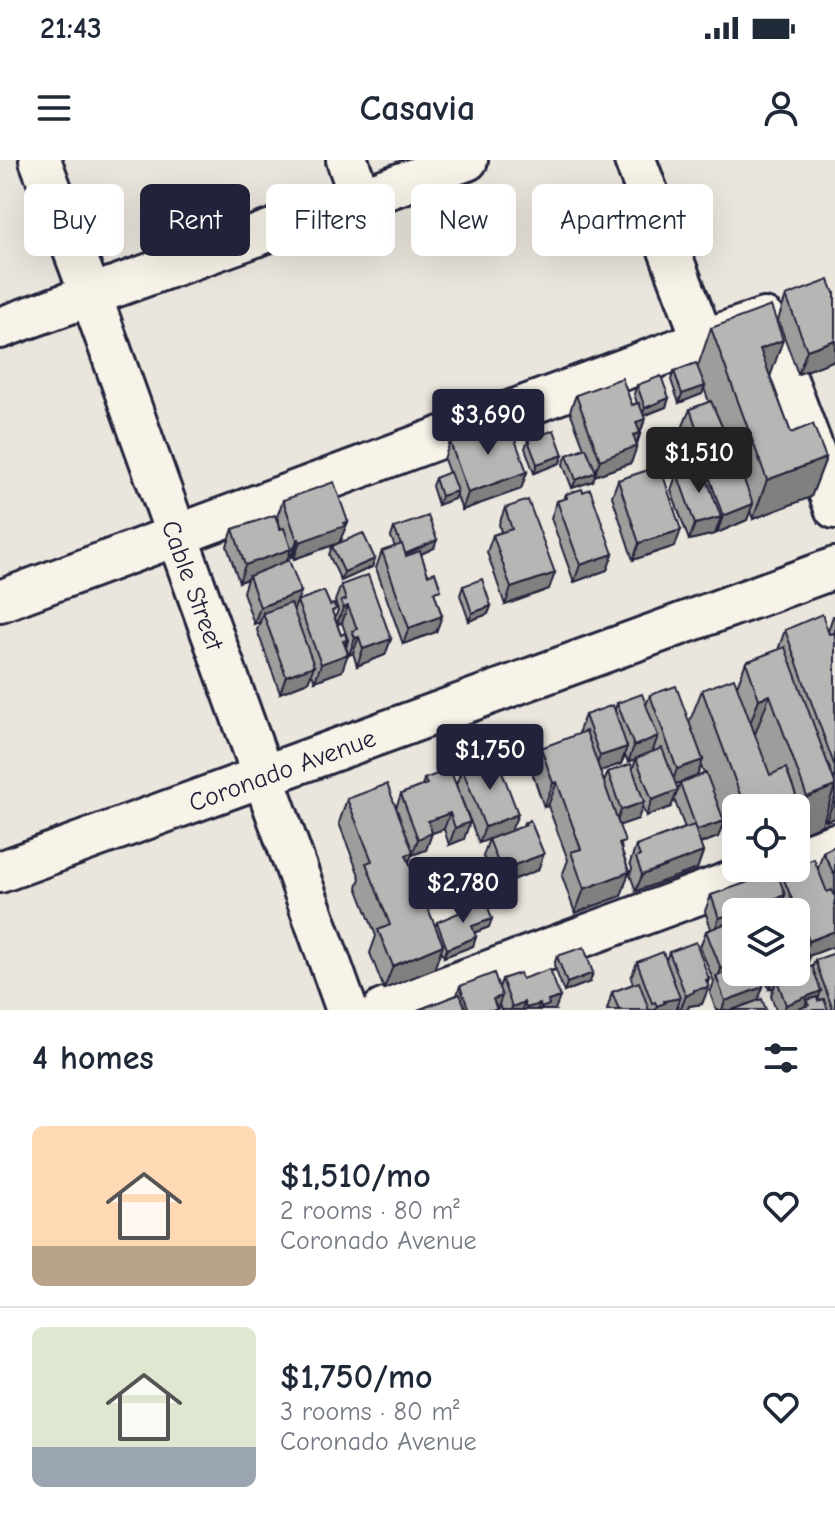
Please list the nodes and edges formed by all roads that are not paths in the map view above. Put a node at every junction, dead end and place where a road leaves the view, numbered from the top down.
1 (40, 160) edge
2 (347, 160) edge
3 (467, 160) edge
4 (635, 160) edge
5 (355, 184) edge
6 (395, 187) edge
7 (266, 234) edge
8 (91, 296) junction
9 (0, 328) edge
10 (703, 340) junction
11 (835, 508) edge
12 (175, 536) junction
13 (835, 568) edge
14 (0, 601) edge
15 (262, 778) junction
16 (835, 844) edge
17 (810, 853) edge
18 (0, 872) edge
19 (731, 882) edge
20 (347, 1010) edge
21 (383, 1010) edge

1 - 8 street, Cable Street
2 - 5 street
3 - 6 street
4 - 10 street
7 - 8 street
8 - 9 street
8 - 12 street, Cable Street
10 - 11 street
10 - 12 street
12 - 14 street
12 - 15 street, Cable Street
13 - 15 street, Coronado Avenue
15 - 18 street, Coronado Avenue
15 - 20 street, Cable Street
16 - 17 street
19 - 21 street

